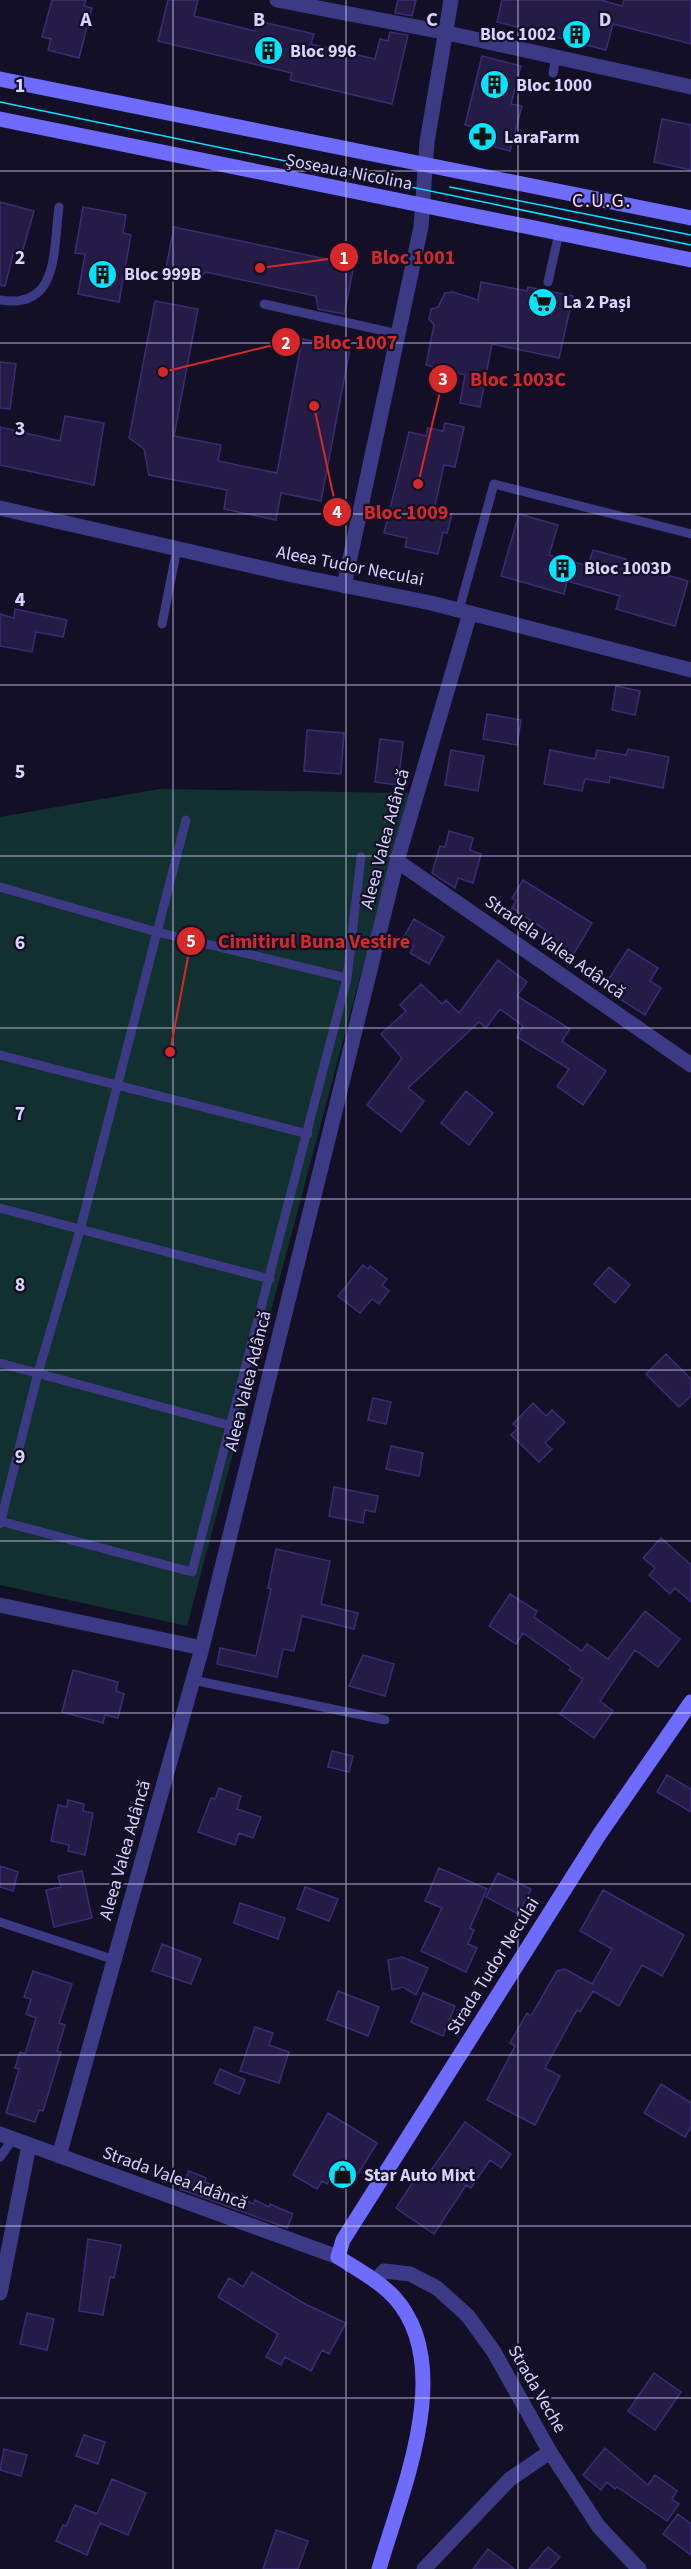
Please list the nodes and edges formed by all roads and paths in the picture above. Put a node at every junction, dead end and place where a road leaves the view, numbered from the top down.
1 (277, 0) edge
2 (451, 0) edge
3 (317, 4) edge
4 (443, 32) junction
5 (0, 79) edge
6 (691, 87) edge
7 (0, 119) edge
8 (424, 164) junction
9 (422, 206) junction
10 (59, 207) dead end
11 (691, 218) edge
12 (559, 233) junction
13 (691, 260) edge
14 (548, 282) dead end
15 (0, 300) edge
16 (264, 304) dead end
17 (399, 334) junction
18 (0, 508) edge
19 (691, 534) edge
20 (177, 549) junction
21 (344, 586) junction
22 (464, 612) junction
23 (162, 624) dead end
24 (691, 670) edge
25 (186, 820) dead end
26 (362, 856) dead end
27 (397, 861) junction
28 (0, 887) edge
29 (157, 932) junction
30 (347, 978) junction
31 (0, 1055) edge
32 (691, 1065) edge
33 (118, 1084) junction
34 (308, 1134) junction
35 (0, 1209) edge
36 (80, 1230) junction
37 (270, 1279) junction
38 (0, 1363) edge
39 (38, 1373) junction
40 (232, 1426) junction
41 (0, 1522) edge
42 (0, 1605) edge
43 (202, 1648) junction
44 (193, 1680) junction
45 (691, 1702) edge
46 (385, 1720) dead end
47 (0, 1922) edge
48 (115, 1960) junction
49 (7, 2136) edge
50 (29, 2145) junction
51 (59, 2156) junction
52 (0, 2157) edge
53 (338, 2257) junction
54 (375, 2282) junction
55 (0, 2293) edge
56 (550, 2452) junction
57 (379, 2569) edge
58 (424, 2569) edge
59 (639, 2569) edge

1 - 3 street
2 - 4 street
3 - 4 street
4 - 6 street
4 - 8 street
5 - 8 main road, Șoseaua Nicolina
7 - 9 main road, Șoseaua Nicolina
8 - 9 street
8 - 11 main road, Șoseaua Nicolina
9 - 12 main road, Șoseaua Nicolina
9 - 17 street
10 - 15 lane
12 - 13 main road, Șoseaua Nicolina
12 - 14 lane
16 - 17 lane
17 - 21 street
18 - 20 street, Aleea Tudor Neculai
19 - 22 lane
20 - 21 street, Aleea Tudor Neculai
20 - 23 lane
21 - 22 street, Aleea Tudor Neculai
22 - 24 street, Aleea Tudor Neculai
22 - 27 street, Aleea Valea Adâncă
25 - 29 lane
26 - 30 lane
27 - 32 street, Stradela Valea Adâncă
27 - 43 street, Aleea Valea Adâncă
28 - 29 lane
29 - 30 lane
29 - 33 lane
30 - 34 lane
31 - 33 lane
33 - 34 lane
33 - 36 lane
34 - 37 lane
35 - 36 lane
36 - 37 lane
36 - 39 lane
37 - 40 lane
38 - 39 lane
39 - 40 lane
39 - 41 lane
40 - 41 lane
42 - 43 street
43 - 44 street, Aleea Valea Adâncă
44 - 46 lane
44 - 48 street, Aleea Valea Adâncă
45 - 53 main road, Strada Tudor Neculai
47 - 48 lane
48 - 51 street, Aleea Valea Adâncă
49 - 50 street, Strada Valea Adâncă
49 - 52 lane
50 - 51 street, Strada Valea Adâncă
50 - 55 street
51 - 53 street, Strada Valea Adâncă
53 - 54 main road
54 - 56 street, Strada Veche
54 - 57 main road
56 - 58 street
56 - 59 street, Strada Veche

